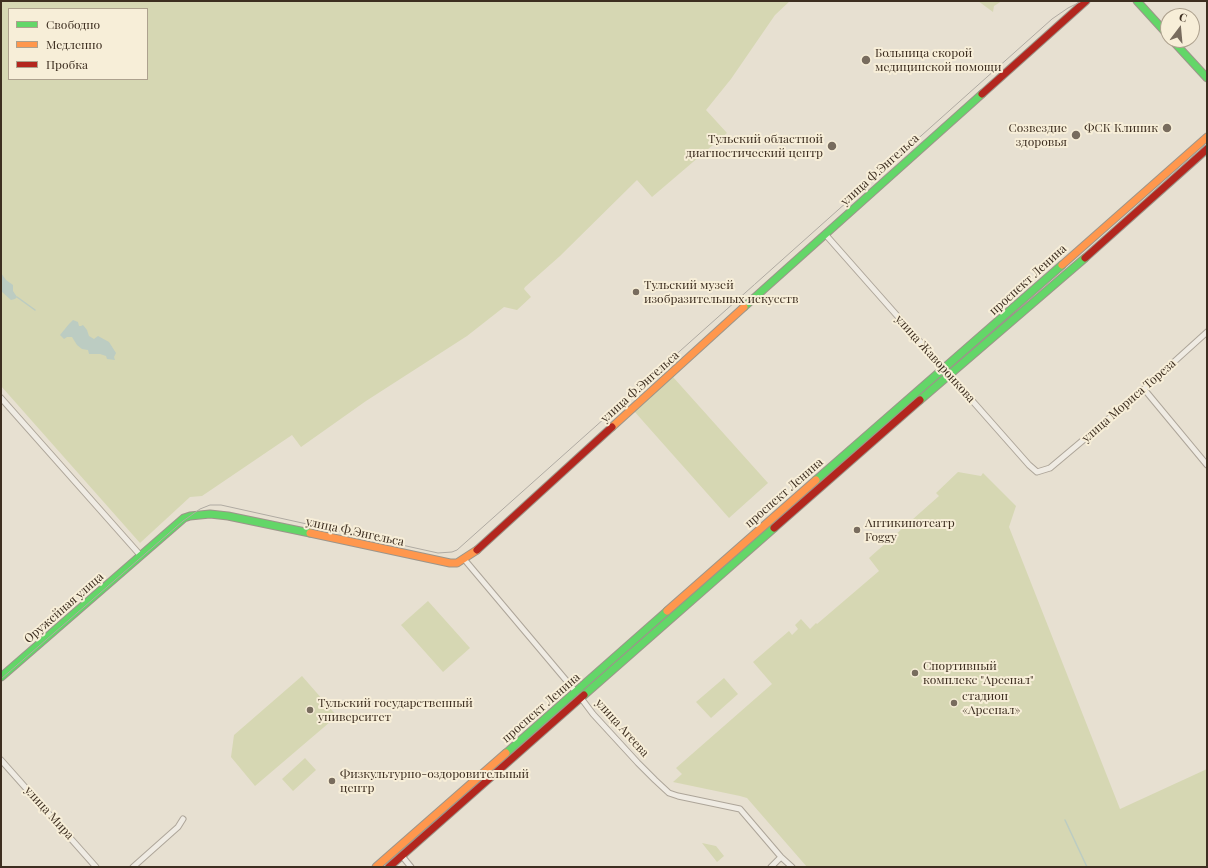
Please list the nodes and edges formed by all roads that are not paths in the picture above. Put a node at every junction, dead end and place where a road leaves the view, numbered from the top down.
1 (1086, 1) edge
2 (1137, 1) edge
3 (1160, 26) edge
4 (1179, 48) edge
5 (1207, 78) edge
6 (1207, 137) edge
7 (1207, 149) edge
8 (825, 234) junction
9 (1207, 332) edge
10 (946, 372) junction
11 (1144, 389) junction
12 (1, 398) edge
13 (1207, 465) edge
14 (1050, 468) joint
15 (141, 556) junction
16 (464, 559) junction
17 (1, 677) edge
18 (576, 692) junction
19 (581, 698) junction
20 (1, 760) edge
21 (183, 819) dead end
22 (396, 849) junction
23 (402, 856) junction
24 (781, 857) junction
25 (96, 867) edge
26 (133, 867) edge
27 (376, 867) edge
28 (389, 867) edge
29 (411, 867) edge
30 (771, 867) edge
31 (792, 867) edge

1 - 8 main road, улица Ф.Энгельса
2 - 3 main road
4 - 5 main road
6 - 10 main road, проспект Ленина
7 - 10 main road, проспект Ленина
8 - 10 street, улица Жаворонкова
8 - 16 main road, улица Ф.Энгельса
9 - 11 street, улица Мориса Тореза
10 - 14 street, улица Жаворонкова
10 - 18 main road, проспект Ленина
10 - 19 main road, проспект Ленина
11 - 13 street
11 - 14 street, улица Мориса Тореза
12 - 15 street
15 - 16 main road, улица Ф.Энгельса
15 - 17 main road, Оружейная улица
16 - 18 street, улица Агеева
18 - 19 main road, улица Агеева
18 - 22 main road, проспект Ленина
19 - 23 main road, проспект Ленина
19 - 24 street, улица Агеева
20 - 25 street, улица Мира
21 - 26 street
22 - 23 main road
22 - 27 main road, проспект Ленина
23 - 28 main road, проспект Ленина
23 - 29 street
24 - 30 street
24 - 31 street, улица Агеева

